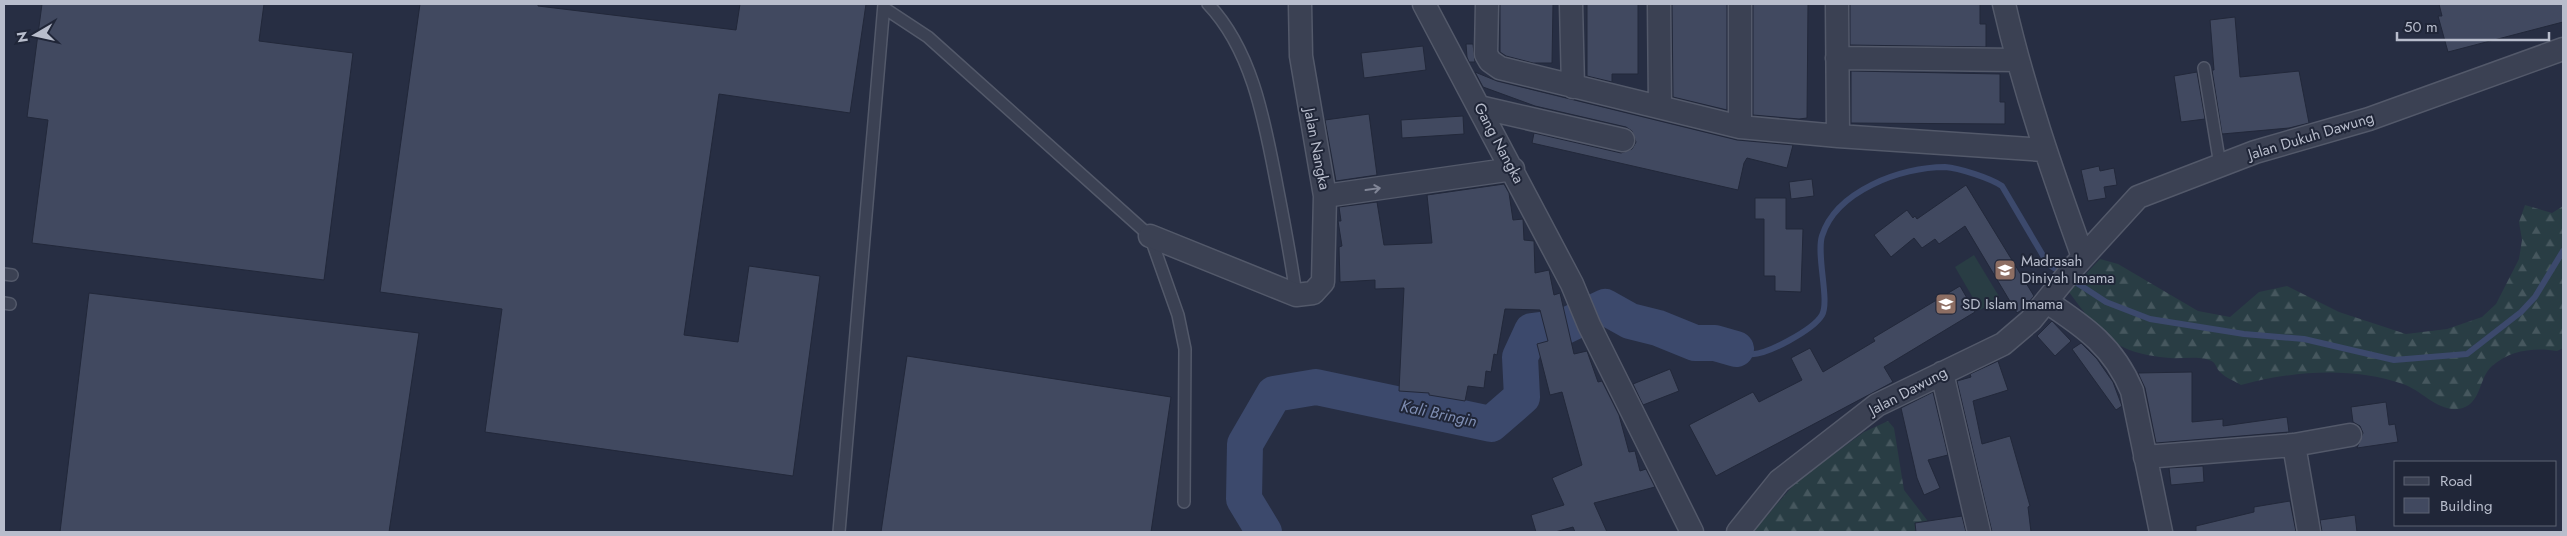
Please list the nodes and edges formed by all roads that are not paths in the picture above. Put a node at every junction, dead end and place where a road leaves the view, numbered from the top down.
1 (1208, 4) edge
2 (1300, 4) edge
3 (1424, 4) edge
4 (1487, 4) edge
5 (1571, 4) edge
6 (1659, 4) edge
7 (1740, 4) edge
8 (1824, 4) edge
9 (1837, 4) edge
10 (2004, 4) edge
11 (884, 6) edge
12 (2563, 49) edge
13 (1832, 51) junction
14 (2017, 60) junction
15 (2204, 68) dead end
16 (1572, 87) junction
17 (1479, 107) junction
18 (1660, 107) junction
19 (1740, 127) junction
20 (1831, 136) junction
21 (1623, 140) dead end
22 (2044, 150) junction
23 (2220, 165) junction
24 (1513, 169) junction
25 (1325, 196) junction
26 (1150, 236) junction
27 (2078, 262) junction
28 (1296, 295) junction
29 (2052, 295) junction
30 (1942, 373) junction
31 (2350, 435) dead end
32 (2294, 445) junction
33 (2145, 457) junction
34 (1184, 502) dead end
35 (839, 532) edge
36 (1692, 532) edge
37 (1738, 532) edge
38 (1979, 532) edge
39 (2161, 532) edge
40 (2309, 532) edge

1 - 28 lane
2 - 25 street, Jalan Nangka
3 - 17 street, Gang Nangka
4 - 16 street
5 - 16 street
6 - 18 street
7 - 19 street
8 - 13 street
9 - 13 street
10 - 14 street
11 - 26 lane
11 - 35 lane
12 - 23 street, Jalan Dukuh Dawung
13 - 14 street
13 - 20 street
14 - 22 street
15 - 23 lane
16 - 18 street
17 - 21 street
17 - 24 street, Gang Nangka
18 - 19 street
19 - 20 street
20 - 22 street
22 - 27 street
23 - 27 street, Jalan Dukuh Dawung
25 -> 24 street, Jalan Nangka
24 - 36 street, Gang Nangka
25 - 28 street
26 - 28 street
26 - 34 lane
27 - 29 street, Jalan Dawung
29 - 30 street, Jalan Dawung
29 - 33 street
30 - 37 street, Jalan Dawung
30 - 38 street
31 - 32 street
32 - 33 street
32 - 40 street
33 - 39 street

